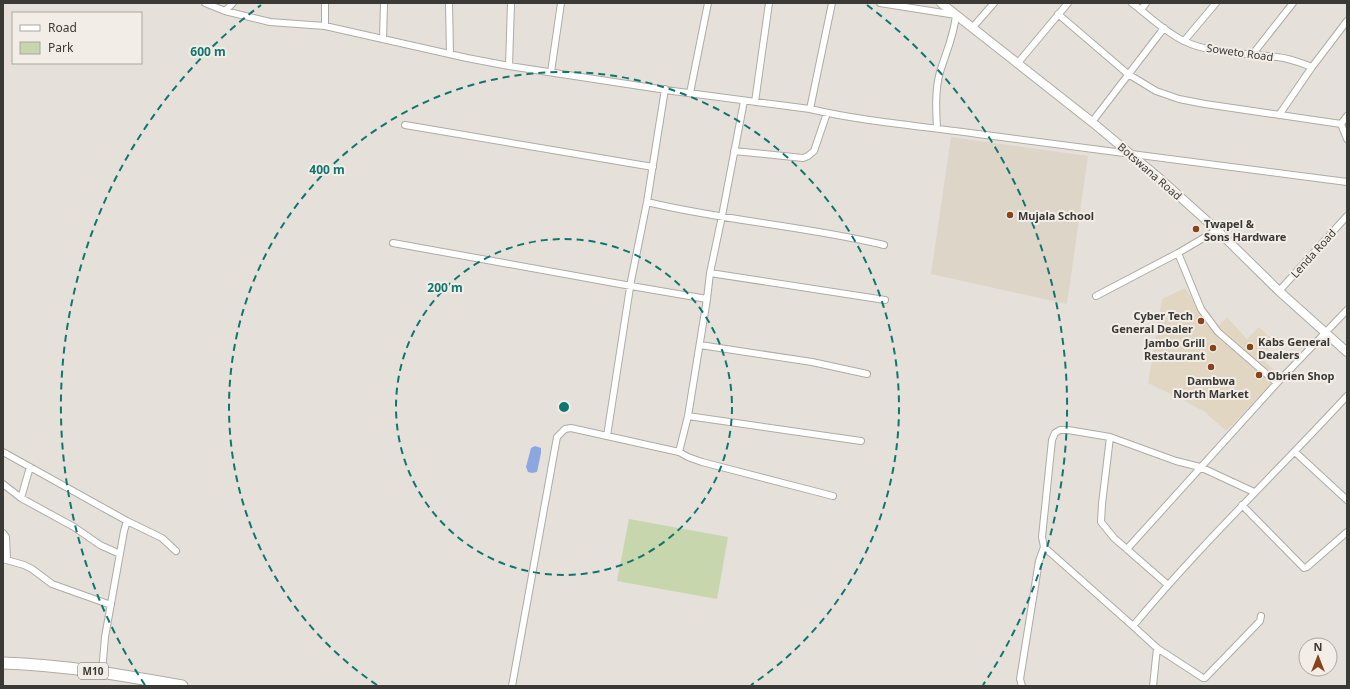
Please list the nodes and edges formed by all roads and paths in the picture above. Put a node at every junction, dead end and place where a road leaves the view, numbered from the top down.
1 (205, 3) edge
2 (232, 3) edge
3 (325, 3) edge
4 (384, 3) edge
5 (449, 3) edge
6 (511, 3) edge
7 (561, 3) edge
8 (708, 3) edge
9 (769, 3) edge
10 (832, 3) edge
11 (880, 3) edge
12 (940, 3) edge
13 (994, 3) edge
14 (1068, 3) edge
15 (1132, 3) edge
16 (1146, 3) edge
17 (1216, 3) edge
18 (1292, 3) edge
19 (1141, 10) junction
20 (225, 11) junction
21 (1058, 14) junction
22 (956, 15) junction
23 (1347, 21) edge
24 (326, 26) junction
25 (972, 28) junction
26 (1164, 28) junction
27 (383, 39) junction
28 (1184, 41) junction
29 (450, 54) junction
30 (1252, 55) junction
31 (1018, 64) junction
32 (510, 66) junction
33 (1312, 66) junction
34 (551, 72) junction
35 (1128, 74) junction
36 (665, 89) junction
37 (690, 93) junction
38 (744, 101) junction
39 (755, 102) junction
40 (810, 109) junction
41 (827, 113) junction
42 (1279, 115) junction
43 (1347, 116) edge
44 (1092, 122) junction
45 (1341, 124) junction
46 (405, 125) dead end
47 (937, 128) junction
48 (1347, 139) edge
49 (734, 151) junction
50 (1133, 155) junction
51 (653, 167) junction
52 (1347, 182) edge
53 (647, 202) junction
54 (722, 216) junction
55 (1347, 216) edge
56 (1217, 230) junction
57 (393, 243) dead end
58 (884, 245) dead end
59 (1178, 253) junction
60 (710, 273) junction
61 (631, 286) junction
62 (1279, 291) junction
63 (1096, 296) dead end
64 (707, 299) junction
65 (885, 300) dead end
66 (1347, 310) edge
67 (1326, 333) junction
68 (700, 345) junction
69 (1347, 352) edge
70 (867, 374) dead end
71 (1277, 383) junction
72 (1347, 396) edge
73 (688, 416) junction
74 (607, 436) junction
75 (1110, 437) junction
76 (861, 441) dead end
77 (3, 452) edge
78 (679, 452) junction
79 (1295, 452) junction
80 (30, 467) junction
81 (1200, 467) junction
82 (3, 484) edge
83 (1254, 492) junction
84 (833, 496) dead end
85 (21, 498) junction
86 (1347, 500) edge
87 (1242, 505) junction
88 (127, 521) junction
89 (1347, 532) edge
90 (3, 533) edge
91 (1044, 547) junction
92 (1127, 549) junction
93 (176, 551) dead end
94 (120, 554) junction
95 (5, 560) edge
96 (1168, 585) junction
97 (111, 605) junction
98 (1261, 616) dead end
99 (1133, 626) junction
100 (1157, 648) junction
101 (3, 663) edge
102 (102, 672) junction
103 (182, 686) edge
104 (512, 686) edge
105 (1022, 686) edge
106 (1154, 686) edge

1 - 20 street
2 - 20 street
3 - 24 street
4 - 27 street
5 - 29 street
6 - 32 street
7 - 34 street
8 - 37 street
9 - 39 street
10 - 40 street
11 - 22 street
12 - 22 street, Botswana Road
13 - 25 street
14 - 21 street
15 - 19 street, Soweto Road
16 - 19 street
17 - 28 street
18 - 30 street
19 - 26 street, Soweto Road
20 - 24 street
21 - 31 street
21 - 35 street
22 - 25 street, Botswana Road
22 - 47 street
23 - 33 street
24 - 27 street
25 - 31 street, Botswana Road
26 - 28 street, Soweto Road
26 - 35 street
27 - 29 street
28 - 30 street, Soweto Road
29 - 32 street
30 - 33 street, Soweto Road
31 - 44 street, Botswana Road
32 - 34 street
33 - 42 street
34 - 36 street
35 - 42 street
35 - 44 street
36 - 37 street
36 - 51 street
37 - 38 street
38 - 39 street
38 - 49 street
39 - 40 street
40 - 41 street
41 - 47 street
41 - 49 street
42 - 45 street
43 - 45 street
44 - 50 street, Botswana Road
45 - 48 street
46 - 51 street
47 - 50 street
49 - 54 street
50 - 52 street
50 - 56 street, Botswana Road
51 - 53 street
53 - 54 street
53 - 61 street
54 - 58 street
54 - 60 street
55 - 62 street, Lenda Road
56 - 59 street
56 - 62 street, Botswana Road
57 - 61 street
59 - 63 street
59 - 71 street
60 - 64 street
60 - 65 street
61 - 64 street
61 - 74 street
62 - 67 street, Botswana Road
64 - 68 street
66 - 67 street
67 - 69 street, Botswana Road
67 - 71 street
68 - 70 street
68 - 73 street
71 - 81 street
72 - 79 street
73 - 76 street
73 - 78 street
74 - 78 street
74 - 104 street
75 - 81 street
75 - 91 street
75 - 92 street
77 - 80 street
78 - 84 street
79 - 83 street
79 - 86 street
80 - 85 street
80 - 88 street
81 - 83 street
81 - 92 street
82 - 85 street
83 - 87 street
85 - 94 street
87 - 89 street
87 - 96 street
88 - 93 street
88 - 94 street
90 - 95 street
91 - 99 street
91 - 105 street
92 - 96 street
94 - 97 street
95 - 97 street
96 - 99 street
97 - 102 street
98 - 100 street
99 - 100 street
100 - 106 street
101 - 102 highway, M10
102 - 103 highway, M10

